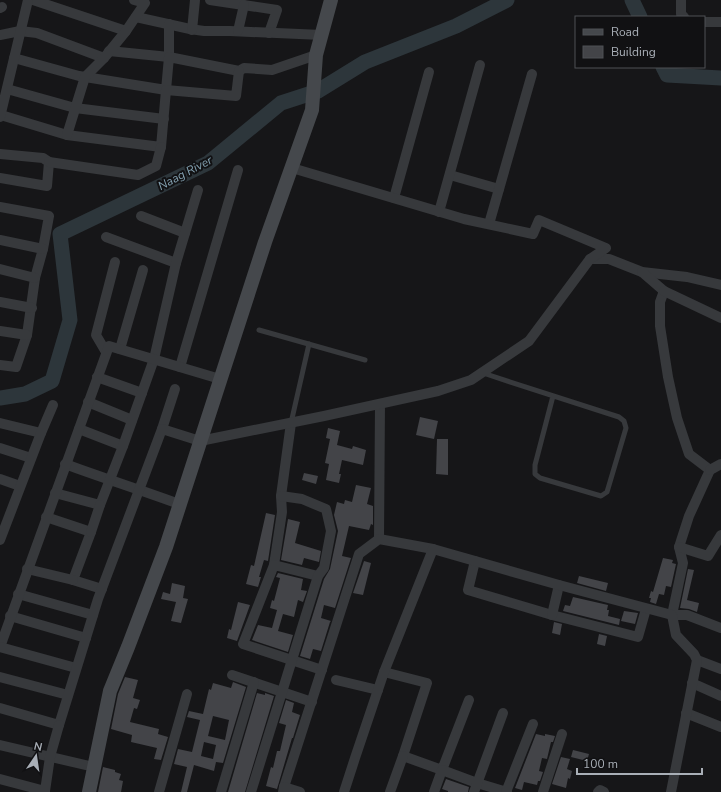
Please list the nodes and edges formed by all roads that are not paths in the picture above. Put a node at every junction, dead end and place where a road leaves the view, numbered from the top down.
1 (28, 0) edge
2 (33, 0) edge
3 (134, 0) edge
4 (195, 0) edge
5 (210, 0) edge
6 (331, 0) edge
7 (681, 0) edge
8 (221, 1) edge
9 (247, 4) edge
10 (683, 16) edge
11 (136, 17) junction
12 (705, 22) edge
13 (721, 22) edge
14 (169, 24) junction
15 (192, 30) junction
16 (20, 31) junction
17 (126, 31) junction
18 (238, 31) junction
19 (269, 33) junction
20 (322, 35) junction
21 (0, 36) edge
22 (107, 55) junction
23 (316, 55) junction
24 (169, 57) junction
25 (14, 58) junction
26 (480, 65) dead end
27 (239, 70) junction
28 (429, 72) dead end
29 (532, 74) dead end
30 (85, 77) junction
31 (7, 89) junction
32 (166, 90) junction
33 (75, 108) junction
34 (0, 116) edge
35 (164, 119) junction
36 (67, 135) junction
37 (161, 147) junction
38 (0, 154) edge
39 (49, 162) junction
40 (292, 168) junction
41 (238, 170) dead end
42 (450, 175) junction
43 (0, 178) edge
44 (499, 189) junction
45 (198, 190) dead end
46 (394, 198) junction
47 (0, 208) edge
48 (439, 212) junction
49 (141, 216) dead end
50 (489, 224) junction
51 (185, 233) junction
52 (106, 237) dead end
53 (0, 240) edge
54 (43, 249) junction
55 (590, 259) junction
56 (115, 262) dead end
57 (176, 263) junction
58 (0, 269) edge
59 (143, 270) dead end
60 (642, 272) junction
61 (35, 278) junction
62 (721, 285) edge
63 (664, 291) junction
64 (0, 302) edge
65 (32, 308) junction
66 (721, 318) edge
67 (259, 330) dead end
68 (0, 332) edge
69 (27, 335) junction
70 (309, 344) junction
71 (120, 349) junction
72 (106, 352) junction
73 (154, 358) junction
74 (365, 360) dead end
75 (0, 365) edge
76 (180, 367) junction
77 (482, 373) junction
78 (97, 377) junction
79 (220, 379) junction
80 (175, 389) dead end
81 (142, 393) junction
82 (553, 396) junction
83 (88, 402) junction
84 (380, 404) junction
85 (54, 405) dead end
86 (132, 420) junction
87 (0, 423) edge
88 (291, 423) junction
89 (79, 429) junction
90 (162, 429) junction
91 (41, 433) junction
92 (200, 441) junction
93 (123, 446) junction
94 (0, 448) edge
95 (31, 458) junction
96 (65, 464) junction
97 (721, 464) edge
98 (710, 470) junction
99 (0, 479) edge
100 (110, 481) junction
101 (20, 486) junction
102 (138, 489) junction
103 (55, 493) junction
104 (281, 496) junction
105 (179, 504) junction
106 (100, 505) junction
107 (0, 510) edge
108 (10, 514) junction
109 (46, 517) junction
110 (91, 532) junction
111 (721, 535) edge
112 (0, 539) edge
113 (379, 539) junction
114 (679, 547) junction
115 (433, 549) junction
116 (475, 561) junction
117 (274, 565) junction
118 (27, 569) junction
119 (318, 576) junction
120 (73, 580) junction
121 (559, 586) junction
122 (102, 589) junction
123 (18, 594) junction
124 (646, 609) junction
125 (552, 614) junction
126 (93, 615) junction
127 (672, 615) junction
128 (10, 616) junction
129 (721, 628) edge
130 (86, 638) junction
131 (0, 647) edge
132 (697, 660) junction
133 (293, 661) junction
134 (76, 668) junction
135 (721, 669) edge
136 (322, 670) junction
137 (384, 672) junction
138 (232, 675) dead end
139 (0, 677) edge
140 (336, 680) dead end
141 (254, 682) junction
142 (692, 683) junction
143 (378, 690) junction
144 (282, 691) junction
145 (187, 694) dead end
146 (68, 696) junction
147 (721, 696) edge
148 (469, 700) dead end
149 (312, 702) junction
150 (0, 708) edge
151 (504, 713) dead end
152 (686, 714) junction
153 (533, 724) dead end
154 (59, 725) junction
155 (721, 728) edge
156 (562, 734) dead end
157 (0, 745) edge
158 (403, 756) junction
159 (50, 757) junction
160 (94, 767) junction
161 (442, 770) junction
162 (0, 779) edge
163 (17, 788) edge
164 (475, 788) edge
165 (283, 790) edge
166 (45, 791) edge
167 (89, 792) edge
168 (160, 792) edge
169 (220, 792) edge
170 (251, 792) edge
171 (300, 792) edge
172 (344, 792) edge
173 (390, 792) edge
174 (434, 792) edge
175 (506, 792) edge
176 (543, 792) edge
177 (598, 792) edge
178 (604, 792) edge
179 (671, 792) edge

1 - 16 street
2 - 17 street
3 - 11 street
4 - 15 street
5 - 8 street
6 - 20 street
7 - 10 street
8 - 9 street
9 - 18 street
9 - 19 street
11 - 14 street
11 - 17 street
12 - 13 street
14 - 15 street
14 - 24 street
15 - 18 street
16 - 21 street
16 - 22 street
16 - 25 street
17 - 22 street
18 - 19 street
19 - 20 street
20 - 23 street
22 - 24 street
22 - 30 street
23 - 27 street
23 - 40 street
24 - 27 street
24 - 32 street
25 - 30 street
25 - 31 street
26 - 42 street
27 - 32 street
28 - 46 street
29 - 44 street
30 - 32 street
30 - 33 street
31 - 33 street
31 - 34 street
32 - 35 street
33 - 35 street
33 - 36 street
34 - 36 street
35 - 37 street
36 - 37 street
37 - 39 street
38 - 39 street
39 - 43 street
40 - 46 street
40 - 79 street
41 - 76 street
42 - 44 street
42 - 48 street
44 - 50 street
45 - 51 street
46 - 48 street
47 - 54 street
48 - 50 street
49 - 51 street
50 - 55 street
51 - 57 street
52 - 57 street
53 - 54 street
54 - 61 street
55 - 60 street
55 - 77 street
56 - 72 street
57 - 73 street
58 - 61 street
59 - 71 street
60 - 62 street
60 - 63 street
61 - 65 street
63 - 66 street
63 - 98 street
64 - 65 street
65 - 69 street
67 - 70 lane
68 - 69 street
69 - 75 street
70 - 74 lane
70 - 88 lane
71 - 72 street
71 - 73 street
72 - 78 street
73 - 76 street
73 - 81 street
76 - 79 street
77 - 82 lane
77 - 84 street
78 - 81 street
78 - 83 street
79 - 92 street
80 - 90 street
81 - 86 street
82 - 82 lane
83 - 86 street
83 - 89 street
84 - 88 street
84 - 113 street
85 - 91 street
86 - 93 street
87 - 91 street
88 - 92 street
88 - 104 street
89 - 93 street
89 - 96 street
90 - 92 street
90 - 102 street
91 - 95 street
92 - 105 street
93 - 100 street
94 - 95 street
95 - 101 street
96 - 100 street
96 - 103 street
97 - 98 street
98 - 114 street
99 - 101 street
100 - 102 street
100 - 106 street
101 - 108 street
102 - 105 street
102 - 122 street
103 - 106 street
103 - 109 street
104 - 117 street
104 - 119 street
105 - 160 street
106 - 110 street
107 - 108 street
108 - 112 street
109 - 110 street
109 - 118 street
110 - 120 street
111 - 114 street
113 - 115 street
113 - 136 street
114 - 127 street
115 - 116 street
115 - 137 street
116 - 121 street
116 - 125 street
117 - 119 street
117 - 133 street
118 - 120 street
118 - 123 street
119 - 133 street
120 - 122 street
121 - 124 street
121 - 125 street
122 - 126 street
123 - 126 street
123 - 128 street
124 - 125 street
124 - 127 street
126 - 130 street
127 - 129 street
127 - 132 street
128 - 130 street
128 - 131 street
130 - 134 street
131 - 134 street
132 - 135 street
132 - 142 street
133 - 136 street
133 - 144 street
134 - 146 street
136 - 149 street
137 - 143 street
137 - 158 street
138 - 141 street
139 - 146 street
140 - 143 street
141 - 144 street
141 - 169 street
142 - 147 street
142 - 152 street
143 - 172 street
144 - 149 street
144 - 170 street
145 - 168 street
146 - 154 street
148 - 161 street
149 - 165 street
150 - 154 street
151 - 164 street
152 - 155 street
152 - 179 street
153 - 175 street
154 - 159 street
156 - 176 street
157 - 159 street
158 - 161 street
158 - 173 street
159 - 160 street
159 - 166 street
160 - 167 street
161 - 164 street
161 - 174 street
162 - 163 street
163 - 166 street
164 - 175 street
165 - 171 street
177 - 178 street

